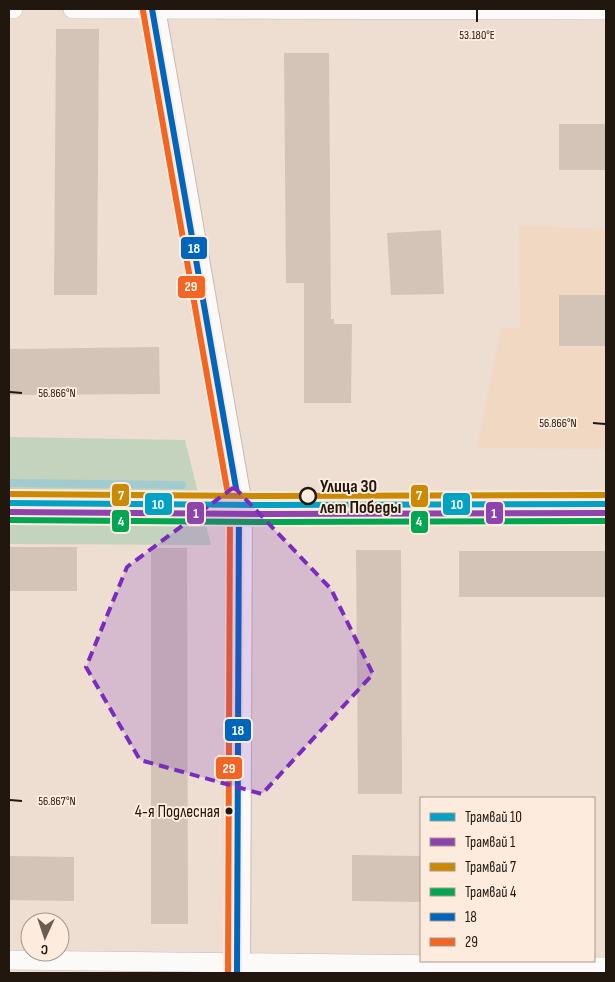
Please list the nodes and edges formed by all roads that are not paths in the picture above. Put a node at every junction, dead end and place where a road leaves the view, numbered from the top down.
1 (9, 9) edge
2 (13, 9) edge
3 (73, 9) edge
4 (152, 9) edge
5 (606, 10) edge
6 (9, 960) edge
7 (606, 966) edge
8 (237, 968) edge

1 - 2 street
3 - 4 street
4 - 5 street
4 - 8 main road
6 - 8 street
7 - 8 street

